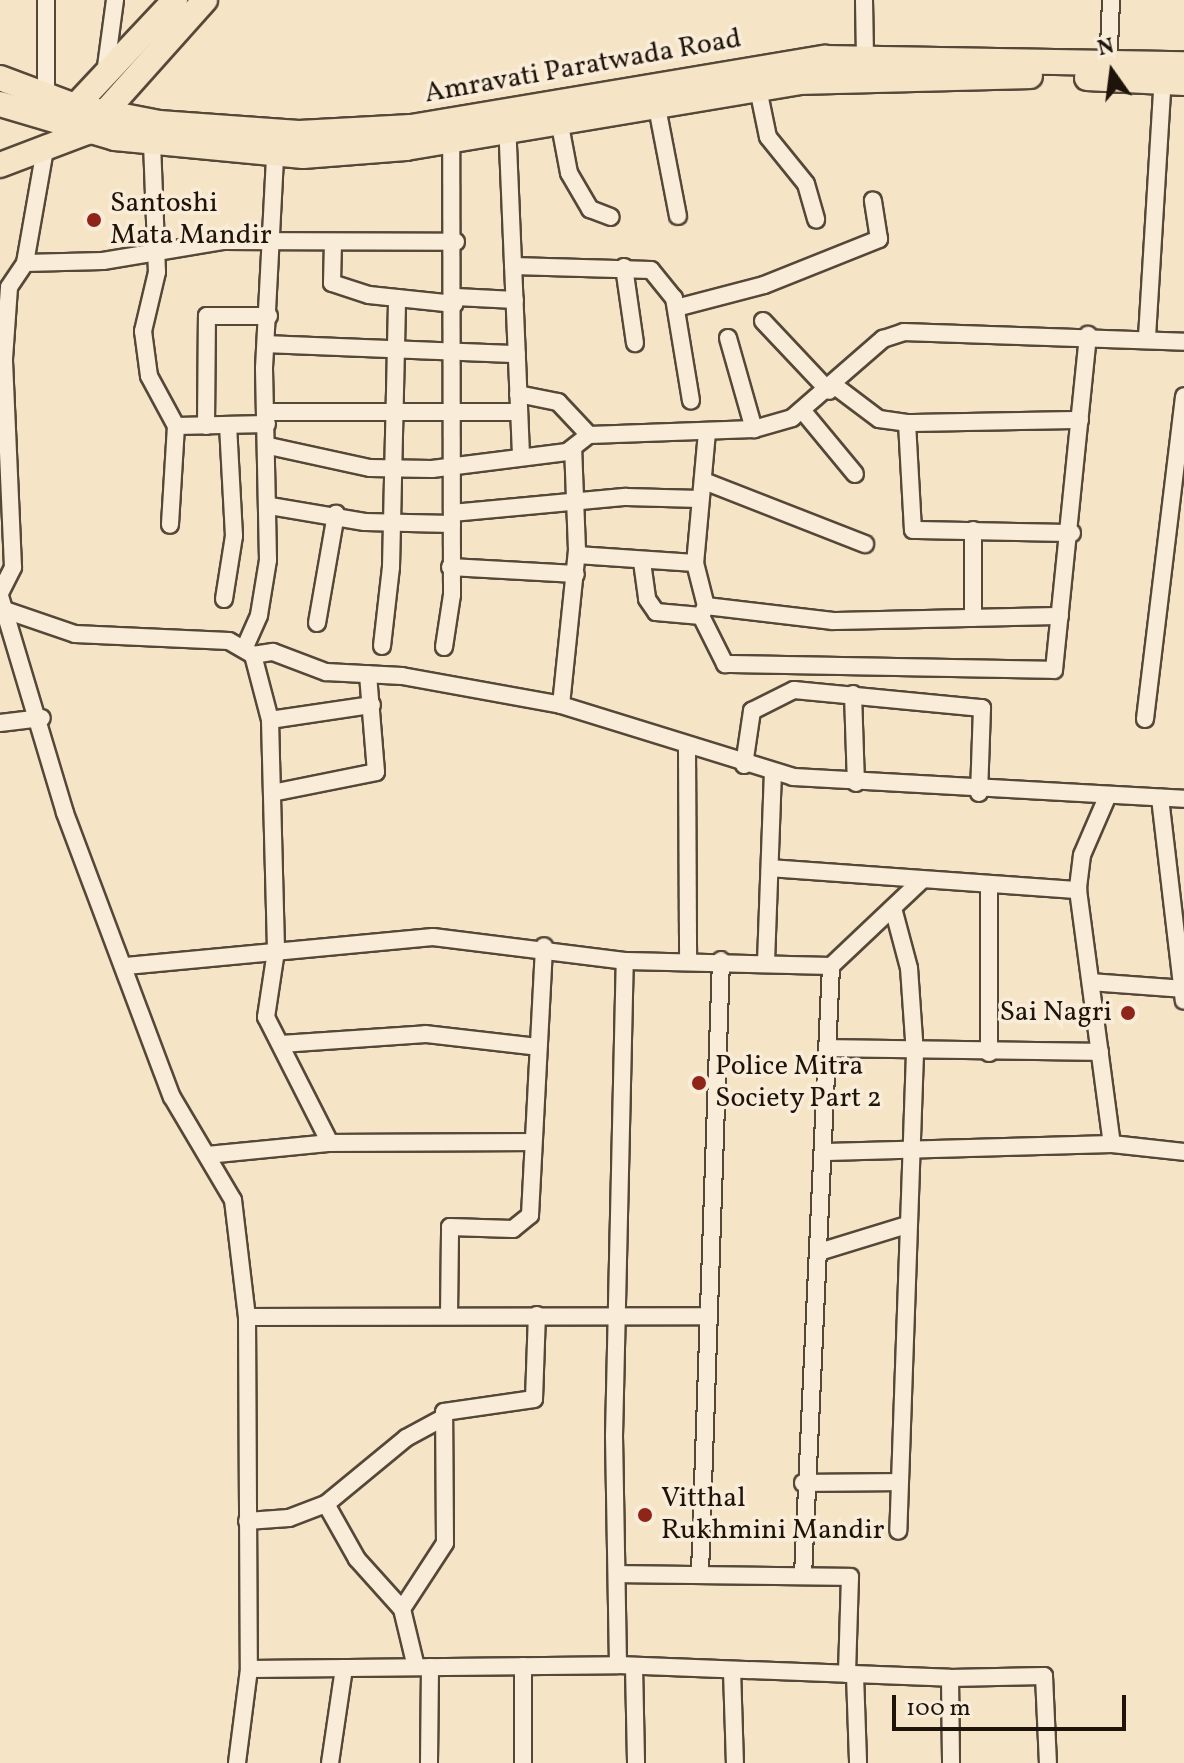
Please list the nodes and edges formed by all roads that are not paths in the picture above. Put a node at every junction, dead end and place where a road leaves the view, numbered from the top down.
1 (46, 0) edge
2 (115, 0) edge
3 (175, 0) edge
4 (205, 0) edge
5 (864, 0) edge
6 (1111, 0) edge
7 (865, 57) junction
8 (1108, 71) junction
9 (1174, 73) edge
10 (756, 77) junction
11 (0, 78) edge
12 (38, 90) junction
13 (656, 102) junction
14 (87, 104) junction
15 (4, 111) edge
16 (507, 120) junction
17 (559, 120) junction
18 (87, 132) junction
19 (451, 140) junction
20 (152, 143) junction
21 (46, 144) junction
22 (275, 155) junction
23 (0, 158) edge
24 (0, 165) edge
25 (873, 200) dead end
26 (678, 216) dead end
27 (611, 217) dead end
28 (816, 220) dead end
29 (333, 242) junction
30 (456, 242) junction
31 (274, 243) junction
32 (155, 249) junction
33 (25, 263) junction
34 (513, 266) junction
35 (624, 267) junction
36 (397, 298) junction
37 (515, 300) junction
38 (455, 301) junction
39 (676, 308) junction
40 (269, 316) junction
41 (763, 321) dead end
42 (1088, 335) junction
43 (1147, 337) junction
44 (728, 338) dead end
45 (1184, 342) edge
46 (635, 343) dead end
47 (266, 344) junction
48 (397, 349) junction
49 (453, 351) junction
50 (517, 354) junction
51 (832, 388) junction
52 (518, 394) junction
53 (1184, 396) edge
54 (691, 401) dead end
55 (396, 406) junction
56 (802, 410) junction
57 (450, 411) junction
58 (519, 412) junction
59 (267, 418) junction
60 (1080, 420) junction
61 (907, 423) junction
62 (228, 425) junction
63 (176, 426) junction
64 (206, 426) junction
65 (754, 429) junction
66 (707, 432) junction
67 (589, 435) junction
68 (269, 446) junction
69 (573, 448) junction
70 (521, 455) junction
71 (452, 466) junction
72 (394, 470) junction
73 (855, 474) dead end
74 (704, 481) junction
75 (700, 499) junction
76 (576, 505) junction
77 (270, 506) junction
78 (336, 514) junction
79 (452, 518) junction
80 (392, 524) junction
81 (170, 525) dead end
82 (973, 530) junction
83 (1072, 533) junction
84 (865, 544) dead end
85 (577, 555) junction
86 (642, 562) junction
87 (695, 563) junction
88 (450, 567) junction
89 (576, 574) junction
90 (224, 599) dead end
91 (2, 600) edge
92 (704, 611) junction
93 (1060, 616) junction
94 (973, 618) junction
95 (317, 623) dead end
96 (382, 646) dead end
97 (444, 647) dead end
98 (249, 651) junction
99 (368, 674) junction
100 (853, 694) junction
101 (372, 705) junction
102 (561, 705) junction
103 (42, 718) junction
104 (1145, 719) dead end
105 (270, 720) junction
106 (0, 723) edge
107 (687, 749) junction
108 (744, 765) junction
109 (773, 772) junction
110 (856, 783) junction
111 (272, 793) junction
112 (979, 793) junction
113 (1108, 795) junction
114 (1160, 798) junction
115 (1184, 799) edge
116 (770, 868) junction
117 (922, 880) junction
118 (989, 885) junction
119 (1078, 890) junction
120 (893, 908) junction
121 (544, 946) junction
122 (276, 951) junction
123 (688, 960) junction
124 (721, 960) junction
125 (625, 961) junction
126 (766, 962) junction
127 (126, 966) junction
128 (831, 966) junction
129 (1091, 982) junction
130 (1183, 993) edge
131 (281, 1044) junction
132 (538, 1047) junction
133 (828, 1048) junction
134 (1100, 1052) junction
135 (915, 1053) junction
136 (989, 1053) junction
137 (533, 1142) junction
138 (330, 1143) junction
139 (1112, 1144) junction
140 (908, 1148) junction
141 (827, 1152) junction
142 (1184, 1152) edge
143 (207, 1155) junction
144 (907, 1225) junction
145 (819, 1252) junction
146 (618, 1314) junction
147 (449, 1315) junction
148 (537, 1315) junction
149 (709, 1316) junction
150 (247, 1317) junction
151 (443, 1418) junction
152 (899, 1482) junction
153 (803, 1483) junction
154 (326, 1504) junction
155 (247, 1521) junction
156 (898, 1531) dead end
157 (700, 1573) junction
158 (619, 1574) junction
159 (803, 1575) junction
160 (402, 1609) junction
161 (523, 1666) junction
162 (626, 1666) junction
163 (423, 1667) junction
164 (344, 1668) junction
165 (249, 1669) junction
166 (732, 1670) junction
167 (851, 1674) junction
168 (950, 1678) junction
169 (237, 1763) edge
170 (330, 1763) edge
171 (429, 1763) edge
172 (523, 1763) edge
173 (636, 1763) edge
174 (735, 1763) edge
175 (858, 1763) edge
176 (951, 1763) edge
177 (1048, 1763) edge

1 - 12 street
2 - 14 street
3 - 14 main road
4 - 14 main road
5 - 7 street
6 - 8 street
7 - 8 main road, Amravati Paratwada Road
7 - 10 main road, Amravati Paratwada Road
8 - 9 main road, Amravati Paratwada Road
8 - 10 main road, Amravati Paratwada Road
9 - 43 street
10 - 13 main road, Amravati Paratwada Road
10 - 16 main road, Amravati Paratwada Road
10 - 28 street
11 - 12 main road, Amravati Paratwada Road
12 - 14 main road, Amravati Paratwada Road
12 - 15 main road
13 - 17 main road, Amravati Paratwada Road
13 - 26 street
14 - 15 main road, Amravati Paratwada Road
14 - 16 main road, Amravati Paratwada Road
14 - 18 main road, Amravati Paratwada Road
14 - 23 main road
16 - 17 main road, Amravati Paratwada Road
16 - 19 main road, Amravati Paratwada Road
16 - 34 street
17 - 27 street
18 - 20 main road, Amravati Paratwada Road
18 - 21 main road
19 - 22 main road, Amravati Paratwada Road
19 - 30 street
20 - 22 main road, Amravati Paratwada Road
20 - 32 street
21 - 24 main road
21 - 33 street
22 - 31 street
25 - 39 street
29 - 30 street
29 - 31 street
29 - 36 street
30 - 38 street
31 - 32 street
31 - 40 street
32 - 33 street
32 - 63 street
33 - 91 street
34 - 35 street
34 - 37 street
35 - 39 street
35 - 46 street
36 - 38 street
36 - 48 street
37 - 38 street
37 - 50 street
38 - 49 street
39 - 54 street
40 - 47 street
40 - 64 street
41 - 51 street
42 - 43 street
42 - 51 street
42 - 60 street
43 - 45 street
44 - 65 street
47 - 48 street
47 - 59 street
48 - 49 street
48 - 55 street
49 - 50 street
49 - 57 street
50 - 52 street
51 - 56 street
51 - 61 street
52 - 58 street
52 - 67 street
53 - 104 street
55 - 57 street
55 - 59 street
55 - 72 street
56 - 65 street
56 - 73 street
57 - 58 street
57 - 71 street
58 - 70 street
59 - 62 street
59 - 68 street
60 - 61 street
60 - 83 street
61 - 82 street
62 - 64 street
62 - 90 street
63 - 64 street
63 - 81 street
65 - 66 street
66 - 67 street
66 - 74 street
67 - 69 street
68 - 72 street
68 - 77 street
69 - 70 street
69 - 76 street
70 - 71 street
71 - 72 street
71 - 79 street
72 - 80 street
74 - 75 street
74 - 84 street
75 - 76 street
75 - 87 street
76 - 79 street
76 - 85 street
77 - 78 street
77 - 98 street
78 - 80 street
78 - 95 street
79 - 80 street
79 - 88 street
80 - 96 street
82 - 83 street
82 - 94 street
83 - 93 street
85 - 86 street
85 - 89 street
86 - 87 street
86 - 92 street
87 - 92 street
88 - 89 street
88 - 97 street
89 - 102 street
91 - 98 street
91 - 103 street
92 - 93 street
92 - 94 street
93 - 94 street
98 - 99 street
98 - 105 street
99 - 101 street
99 - 102 street
100 - 108 street
100 - 110 street
100 - 112 street
101 - 105 street
101 - 111 street
102 - 107 street
103 - 106 street
103 - 127 street
105 - 111 street
107 - 108 street
107 - 123 street
108 - 109 street
109 - 110 street
109 - 116 street
110 - 112 street
111 - 122 street
112 - 113 street
113 - 114 street
113 - 119 street
114 - 115 street
114 - 130 street
116 - 117 street
116 - 126 street
117 - 118 street
117 - 120 street
118 - 119 street
118 - 136 street
119 - 129 street
120 - 128 street
120 - 135 street
121 - 122 street
121 - 125 street
121 - 132 street
122 - 127 street
122 - 131 street
123 - 124 street
123 - 125 street
124 - 126 street
124 - 149 street
125 - 146 street
126 - 128 street
127 - 143 street
128 - 133 street
129 - 130 street
129 - 134 street
131 - 132 street
131 - 138 street
132 - 137 street
133 - 135 street
133 - 141 street
134 - 136 street
134 - 139 street
135 - 136 street
135 - 140 street
137 - 138 street
137 - 147 street
138 - 143 street
139 - 140 street
139 - 142 street
140 - 141 street
140 - 144 street
141 - 145 street
143 - 150 street
144 - 145 street
144 - 152 street
145 - 153 street
146 - 148 street
146 - 149 street
146 - 158 street
147 - 148 street
147 - 150 street
148 - 151 street
149 - 157 street
150 - 155 street
151 - 154 street
151 - 160 street
152 - 153 street
152 - 156 street
153 - 159 street
154 - 155 street
154 - 160 street
155 - 165 street
157 - 158 street
157 - 159 street
158 - 162 street
159 - 167 street
160 - 163 street
161 - 162 street
161 - 163 street
161 - 172 street
162 - 166 street
162 - 173 street
163 - 164 street
163 - 171 street
164 - 165 street
164 - 170 street
165 - 169 street
166 - 167 street
166 - 174 street
167 - 168 street
167 - 175 street
168 - 176 street
168 - 177 street

